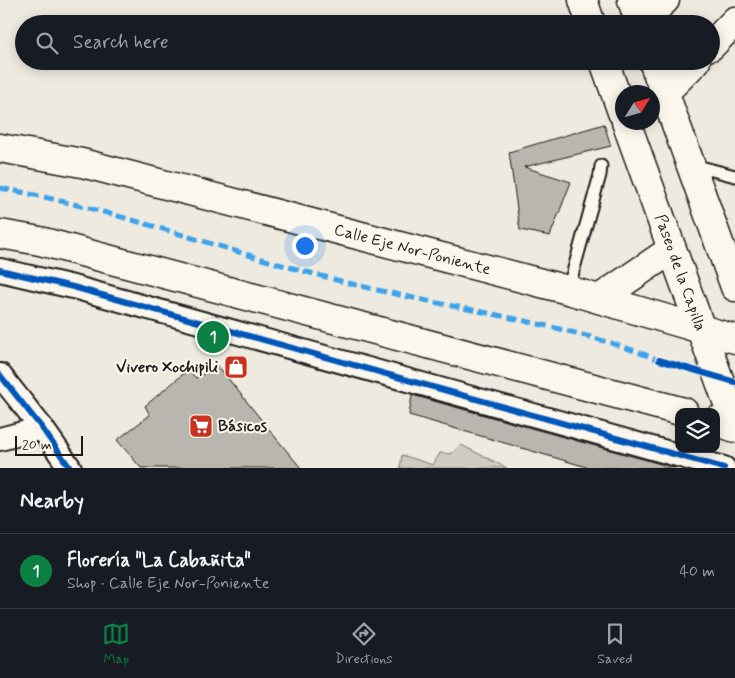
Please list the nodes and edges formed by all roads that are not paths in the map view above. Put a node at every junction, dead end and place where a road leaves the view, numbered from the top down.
1 (583, 0) edge
2 (632, 0) edge
3 (665, 0) edge
4 (588, 15) edge
5 (637, 15) edge
6 (649, 15) edge
7 (607, 70) edge
8 (656, 70) edge
9 (687, 70) edge
10 (615, 92) edge
11 (664, 92) junction
12 (629, 130) edge
13 (0, 148) edge
14 (690, 164) junction
15 (601, 166) dead end
16 (735, 176) edge
17 (0, 234) edge
18 (671, 250) junction
19 (0, 270) edge
20 (735, 285) edge
21 (568, 290) junction
22 (599, 299) junction
23 (700, 329) junction
24 (735, 339) edge
25 (0, 375) edge
26 (675, 410) edge
27 (720, 422) edge
28 (735, 423) edge
29 (42, 428) junction
30 (735, 428) edge
31 (0, 439) edge
32 (713, 462) edge
33 (70, 468) edge

1 - 4 main road
2 - 5 main road
3 - 6 main road
7 - 10 main road
8 - 11 main road
9 - 11 main road
11 - 14 main road
12 - 18 main road, Paseo de la Capilla
13 - 21 main road, Calle Eje Nor-Poniente
14 - 16 lane
14 - 20 main road
15 - 21 lane
17 - 26 main road
18 - 22 main road
18 - 23 main road, Paseo de la Capilla
19 - 32 street
21 - 22 main road, Calle Eje Nor-Poniente
22 - 23 main road, Calle Eje Nor-Poniente
23 - 24 main road, Calle Eje Nor-Poniente
23 - 28 main road, Paseo de la Capilla
25 - 29 street
27 - 30 main road
29 - 31 street
29 - 33 street

